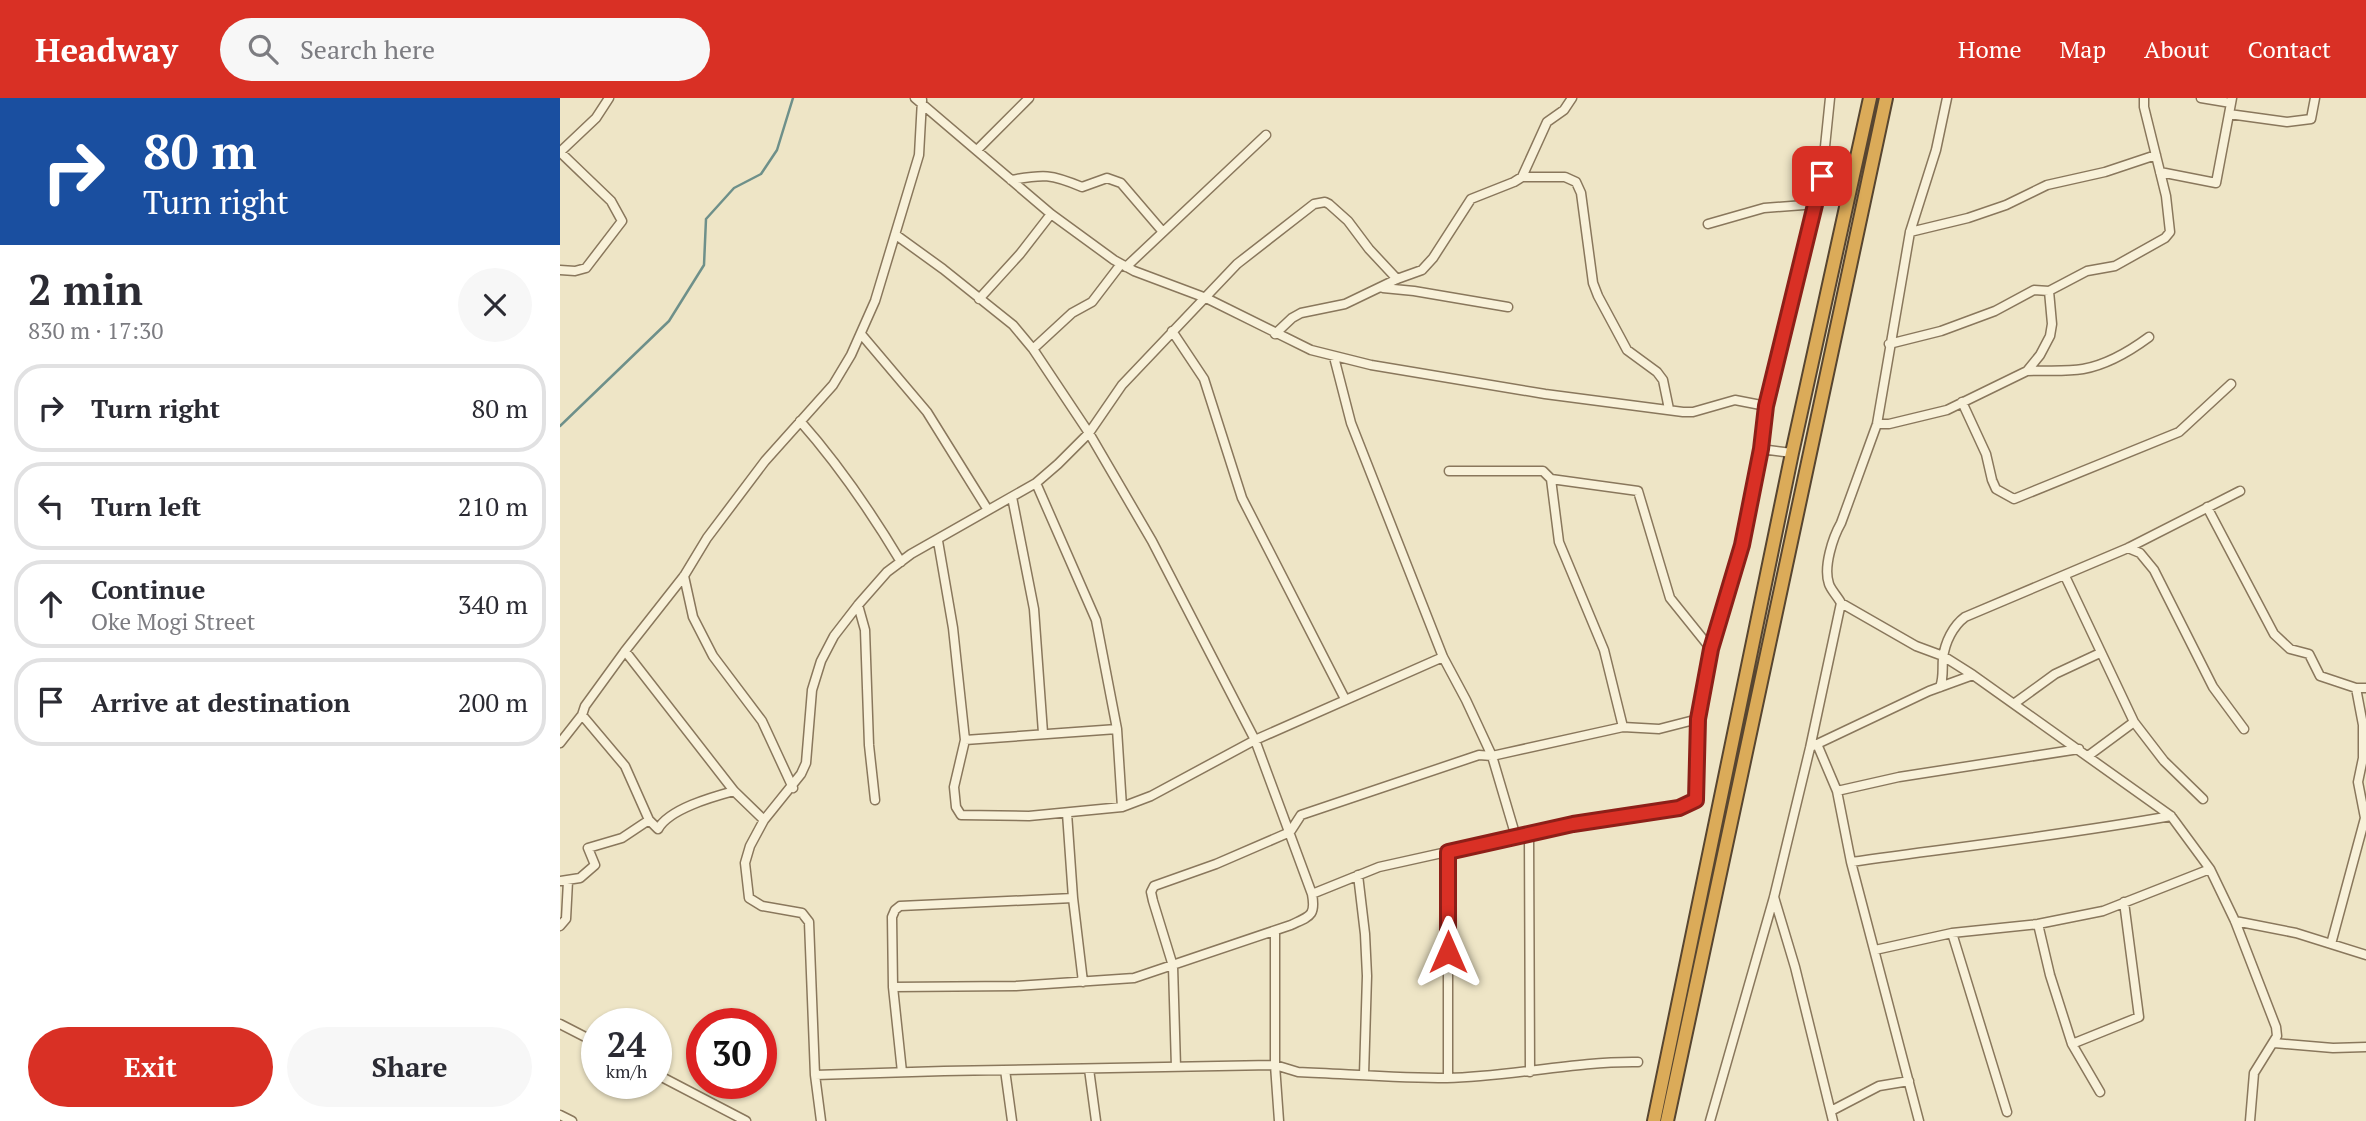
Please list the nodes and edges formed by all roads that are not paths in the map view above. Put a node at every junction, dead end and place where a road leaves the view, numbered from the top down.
1 (609, 98) edge
2 (1029, 98) edge
3 (1572, 98) edge
4 (1830, 98) edge
5 (1870, 98) edge
6 (1886, 98) edge
7 (1947, 98) edge
8 (2144, 98) edge
9 (2202, 98) edge
10 (2315, 98) edge
11 (919, 100) edge
12 (2231, 101) edge
13 (2229, 114) junction
14 (1266, 135) dead end
15 (977, 150) junction
16 (560, 152) edge
17 (2156, 155) junction
18 (2160, 172) junction
19 (1522, 177) junction
20 (1011, 180) junction
21 (1816, 204) junction
22 (1051, 214) junction
23 (1708, 224) dead end
24 (1163, 232) junction
25 (1910, 232) junction
26 (896, 235) junction
27 (1123, 265) junction
28 (560, 270) edge
29 (1397, 279) junction
30 (1381, 288) junction
31 (2049, 291) junction
32 (1206, 298) junction
33 (979, 299) junction
34 (1508, 307) dead end
35 (1172, 331) junction
36 (861, 334) junction
37 (1275, 334) junction
38 (2149, 337) dead end
39 (1889, 344) junction
40 (1032, 349) junction
41 (1335, 357) junction
42 (2027, 371) junction
43 (2231, 384) dead end
44 (1962, 402) junction
45 (1766, 406) junction
46 (1669, 409) junction
47 (800, 421) junction
48 (1877, 424) junction
49 (1089, 433) junction
50 (1761, 449) junction
51 (1792, 453) junction
52 (1449, 471) dead end
53 (1551, 480) junction
54 (1036, 483) junction
55 (2240, 491) dead end
56 (1012, 496) junction
57 (2207, 507) junction
58 (988, 510) junction
59 (938, 541) junction
60 (2129, 548) junction
61 (901, 562) junction
62 (684, 576) junction
63 (2065, 576) junction
64 (1841, 603) junction
65 (858, 605) junction
66 (1711, 649) junction
67 (625, 650) junction
68 (2100, 653) junction
69 (1943, 656) junction
70 (1443, 657) junction
71 (1973, 675) junction
72 (1940, 687) junction
73 (2356, 688) junction
74 (2366, 688) edge
75 (1345, 699) junction
76 (2015, 703) junction
77 (582, 715) junction
78 (1698, 719) junction
79 (2134, 722) junction
80 (1623, 727) junction
81 (1117, 729) junction
82 (2244, 729) dead end
83 (1043, 733) junction
84 (965, 740) junction
85 (1255, 740) junction
86 (560, 743) edge
87 (1813, 746) junction
88 (2079, 749) junction
89 (1492, 756) junction
90 (2088, 756) junction
91 (793, 788) junction
92 (734, 791) junction
93 (1837, 791) junction
94 (2203, 799) dead end
95 (875, 800) dead end
96 (1122, 807) junction
97 (1067, 813) junction
98 (2171, 816) junction
99 (649, 820) junction
100 (764, 820) junction
101 (1290, 832) junction
102 (1529, 834) junction
103 (1516, 837) junction
104 (1448, 852) junction
105 (1851, 862) junction
106 (2210, 869) junction
107 (1358, 875) junction
108 (564, 881) edge
109 (1312, 894) junction
110 (1773, 897) junction
111 (1073, 898) junction
112 (2124, 902) junction
113 (2235, 921) junction
114 (2038, 924) junction
115 (560, 926) edge
116 (1275, 931) junction
117 (1952, 933) junction
118 (2331, 944) junction
119 (1875, 950) junction
120 (2366, 955) edge
121 (1173, 966) junction
122 (1083, 982) junction
123 (893, 987) junction
124 (560, 1024) edge
125 (581, 1035) edge
126 (2274, 1043) junction
127 (2071, 1044) junction
128 (2366, 1047) edge
129 (1638, 1062) dead end
130 (1275, 1065) junction
131 (1176, 1068) junction
132 (1089, 1069) junction
133 (1005, 1070) junction
134 (902, 1072) junction
135 (1531, 1072) junction
136 (815, 1075) junction
137 (1364, 1075) junction
138 (1448, 1078) junction
139 (1909, 1081) junction
140 (672, 1082) edge
141 (2100, 1092) dead end
142 (1831, 1111) junction
143 (2007, 1112) dead end
144 (560, 1115) edge
145 (572, 1121) edge
146 (745, 1121) edge
147 (821, 1121) edge
148 (1012, 1121) edge
149 (1096, 1121) edge
150 (1279, 1121) edge
151 (1654, 1121) edge
152 (1667, 1121) edge
153 (1710, 1121) edge
154 (1833, 1121) edge
155 (1919, 1121) edge
156 (2250, 1121) edge

1 - 16 street
2 - 15 street
3 - 19 street
4 - 21 street
5 - 51 highway
6 - 152 highway
7 - 25 street
8 - 17 street
9 - 12 street
10 - 13 street
11 - 15 street
11 - 26 street
12 - 13 street
13 - 18 street
14 - 24 street
15 - 20 street
16 - 28 street
17 - 18 street
17 - 25 street
18 - 31 street
19 - 29 street
19 - 46 street
20 - 22 street
20 - 24 street
21 - 23 street
21 - 45 street
22 - 27 street
22 - 33 street
24 - 27 street
25 - 39 street
26 - 33 street
26 - 36 street
27 - 32 street
27 - 40 street
29 - 30 street
29 - 32 street
30 - 34 street
30 - 37 street
31 - 39 street
31 - 42 street
32 - 35 street
32 - 37 street
33 - 40 street
35 - 49 street
35 - 75 street
36 - 47 street
36 - 58 street
37 - 41 street
38 - 42 street
39 - 48 street
40 - 49 street
41 - 46 street
41 - 70 street
42 - 44 street
43 - 44 street
44 - 48 street
45 - 46 street
45 - 50 street
47 - 61 street
47 - 62 street
48 - 64 street
49 - 54 street
49 - 85 street
50 - 51 street
50 - 66 street
51 - 151 highway
52 - 53 street
53 - 66 street
53 - 80 street
54 - 56 street
54 - 81 street
55 - 57 street
56 - 58 street
56 - 83 street
57 - 60 street
57 - 73 street
58 - 59 street
59 - 61 street
59 - 84 street
60 - 63 street
60 - 82 street
61 - 65 street
62 - 67 street
62 - 91 street
63 - 68 street
63 - 69 street
64 - 69 street
64 - 87 street
65 - 91 street
65 - 95 street
66 - 78 street
67 - 77 street
67 - 92 street
68 - 76 street
68 - 79 street
69 - 71 street
69 - 72 street
70 - 75 street
70 - 89 street
71 - 72 street
71 - 76 street
72 - 87 street
73 - 74 street
73 - 118 street
75 - 85 street
76 - 88 street
77 - 86 street
77 - 99 street
78 - 80 street
78 - 102 street
79 - 90 street
79 - 94 street
80 - 89 street
81 - 83 street
81 - 96 street
83 - 84 street
84 - 97 street
85 - 96 street
85 - 101 street
87 - 93 street
87 - 110 street
88 - 90 street
88 - 93 street
89 - 101 street
89 - 103 street
90 - 98 street
91 - 100 street
92 - 99 street
92 - 100 street
93 - 105 street
96 - 97 street
97 - 111 street
98 - 105 street
98 - 106 street
99 - 108 street
100 - 136 street
101 - 109 street
101 - 121 street
102 - 103 street
102 - 135 street
103 - 104 street
104 - 107 street
104 - 138 street
105 - 119 street
106 - 112 street
106 - 113 street
107 - 109 street
107 - 137 street
108 - 115 street
109 - 116 street
110 - 142 street
110 - 153 street
111 - 122 street
111 - 123 street
112 - 114 street
112 - 127 street
113 - 118 street
113 - 126 street
114 - 117 street
114 - 127 street
116 - 121 street
116 - 130 street
117 - 119 street
117 - 143 street
118 - 120 street
119 - 139 street
121 - 122 street
121 - 131 street
122 - 123 street
123 - 134 street
124 - 125 street
126 - 128 street
126 - 156 street
127 - 141 street
129 - 135 street
130 - 131 street
130 - 137 street
130 - 150 street
131 - 132 street
132 - 133 street
132 - 149 street
133 - 134 street
133 - 148 street
134 - 136 street
135 - 138 street
136 - 147 street
137 - 138 street
139 - 142 street
139 - 155 street
140 - 146 street
142 - 154 street
144 - 145 street

